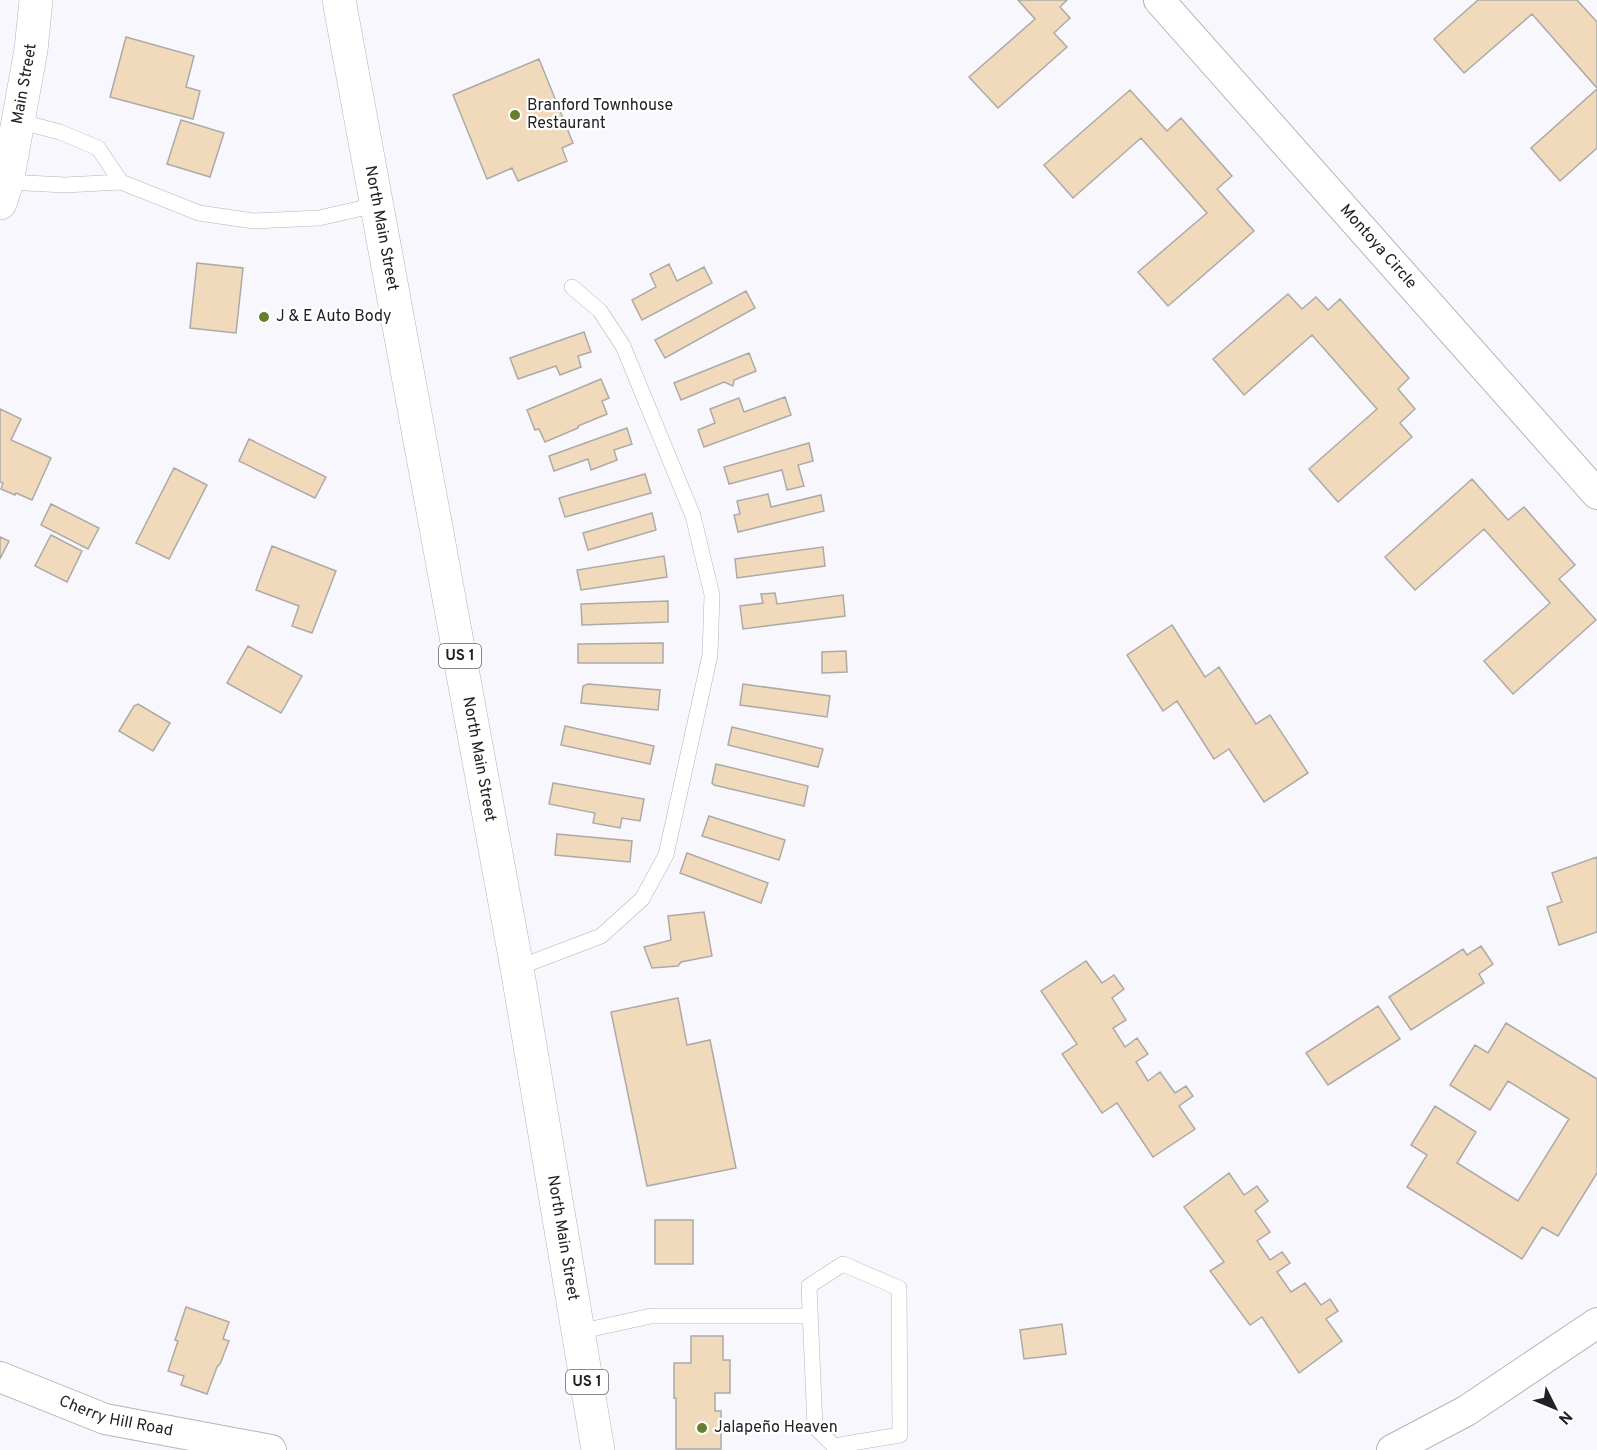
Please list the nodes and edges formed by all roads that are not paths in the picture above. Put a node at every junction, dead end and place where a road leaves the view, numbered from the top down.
1 (36, 0) edge
2 (339, 0) edge
3 (1159, 0) edge
4 (18, 121) junction
5 (122, 182) junction
6 (2, 189) edge
7 (376, 206) junction
8 (572, 287) dead end
9 (1597, 494) edge
10 (517, 968) junction
11 (810, 1316) junction
12 (1597, 1323) edge
13 (578, 1332) junction
14 (0, 1377) edge
15 (834, 1448) edge
16 (271, 1450) edge
17 (598, 1450) edge
18 (1392, 1450) edge

1 - 4 main road, Main Street
2 - 7 main road, North Main Street / US 1
3 - 9 street, Montoya Circle
4 - 5 lane
4 - 6 main road, Main Street
5 - 6 lane
5 - 7 lane
7 - 10 main road, North Main Street / US 1
8 - 10 lane
10 - 13 main road, North Main Street / US 1
11 - 13 lane
11 - 15 lane
11 - 15 lane
12 - 18 street
13 - 17 main road, North Main Street / US 1
14 - 16 street, Cherry Hill Road

